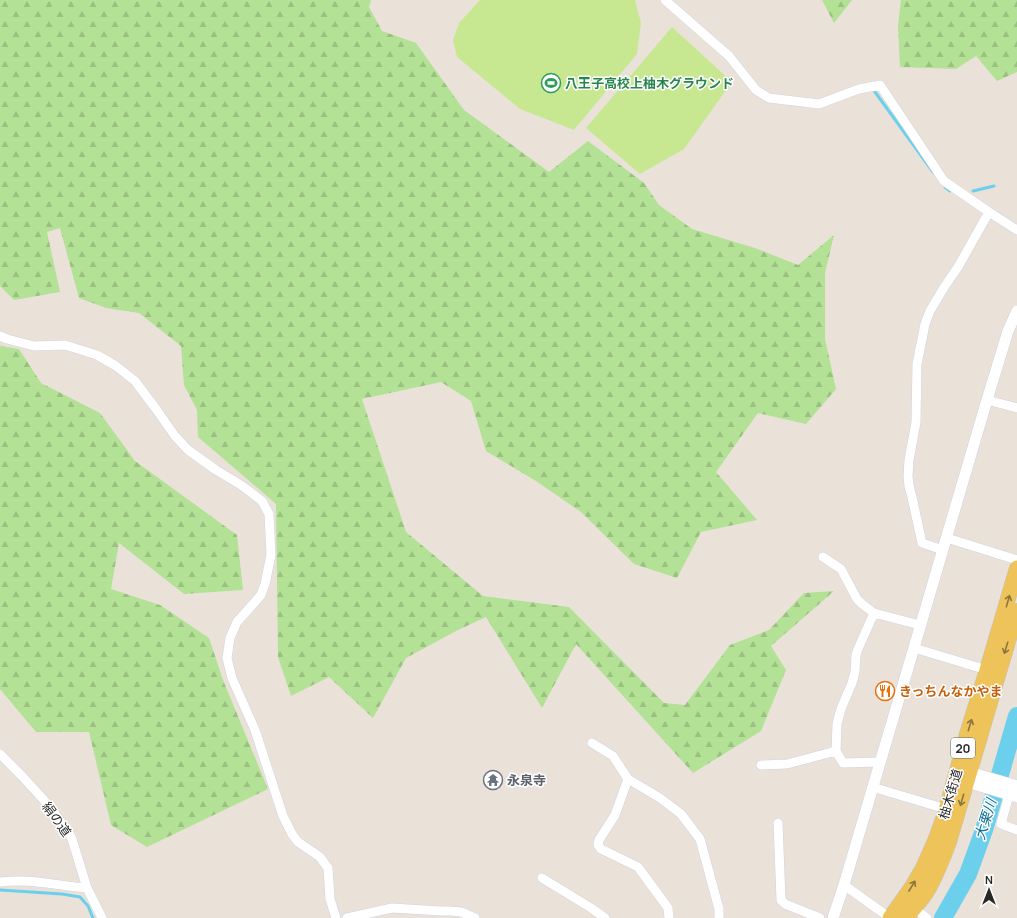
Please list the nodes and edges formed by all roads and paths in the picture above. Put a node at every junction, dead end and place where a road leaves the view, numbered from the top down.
1 (665, 0) edge
2 (989, 212) junction
3 (1017, 230) edge
4 (1017, 311) edge
5 (0, 336) edge
6 (987, 400) junction
7 (1017, 408) edge
8 (947, 538) junction
9 (943, 550) junction
10 (823, 557) dead end
11 (1017, 560) edge
12 (1017, 568) edge
13 (1017, 611) edge
14 (874, 613) junction
15 (920, 625) junction
16 (914, 648) junction
17 (987, 670) junction
18 (592, 743) dead end
19 (836, 751) junction
20 (0, 754) edge
21 (880, 762) junction
22 (761, 765) dead end
23 (964, 776) junction
24 (628, 779) junction
25 (872, 788) junction
26 (1011, 791) edge
27 (946, 809) junction
28 (778, 824) dead end
29 (1017, 830) edge
30 (542, 878) dead end
31 (0, 882) edge
32 (844, 885) junction
33 (87, 888) junction
34 (910, 913) edge
35 (102, 918) edge
36 (336, 918) edge
37 (347, 918) edge
38 (475, 918) edge
39 (603, 918) edge
40 (669, 918) edge
41 (720, 918) edge
42 (820, 918) edge
43 (833, 918) edge
44 (890, 918) edge
45 (927, 918) edge

1 - 2 street
2 - 3 street
2 - 9 street
4 - 6 street
5 - 36 street
6 - 7 street
6 - 8 street
8 - 9 street
8 - 11 street
9 - 15 street
10 - 14 street
17 -> 12 main road, 柚木街道 / 20
13 -> 23 main road, 柚木街道 / 20
14 - 15 street
14 - 19 street
15 - 16 street
16 - 17 street
16 - 21 street
23 -> 17 main road, 柚木街道 / 20
18 - 24 street
19 - 21 street
19 - 22 street
20 - 33 street, 絹の道
21 - 25 street
23 - 26 street
23 - 27 main road, 柚木街道 / 20
23 -> 34 main road, 柚木街道 / 20
24 - 40 street
24 - 41 street
25 - 27 street
25 - 32 street
26 - 29 street
44 -> 27 main road, 柚木街道 / 20
28 - 42 street
30 - 39 street
31 - 33 street
32 - 43 street
32 - 44 street
33 - 35 street, 絹の道
34 - 45 street
37 - 38 street

